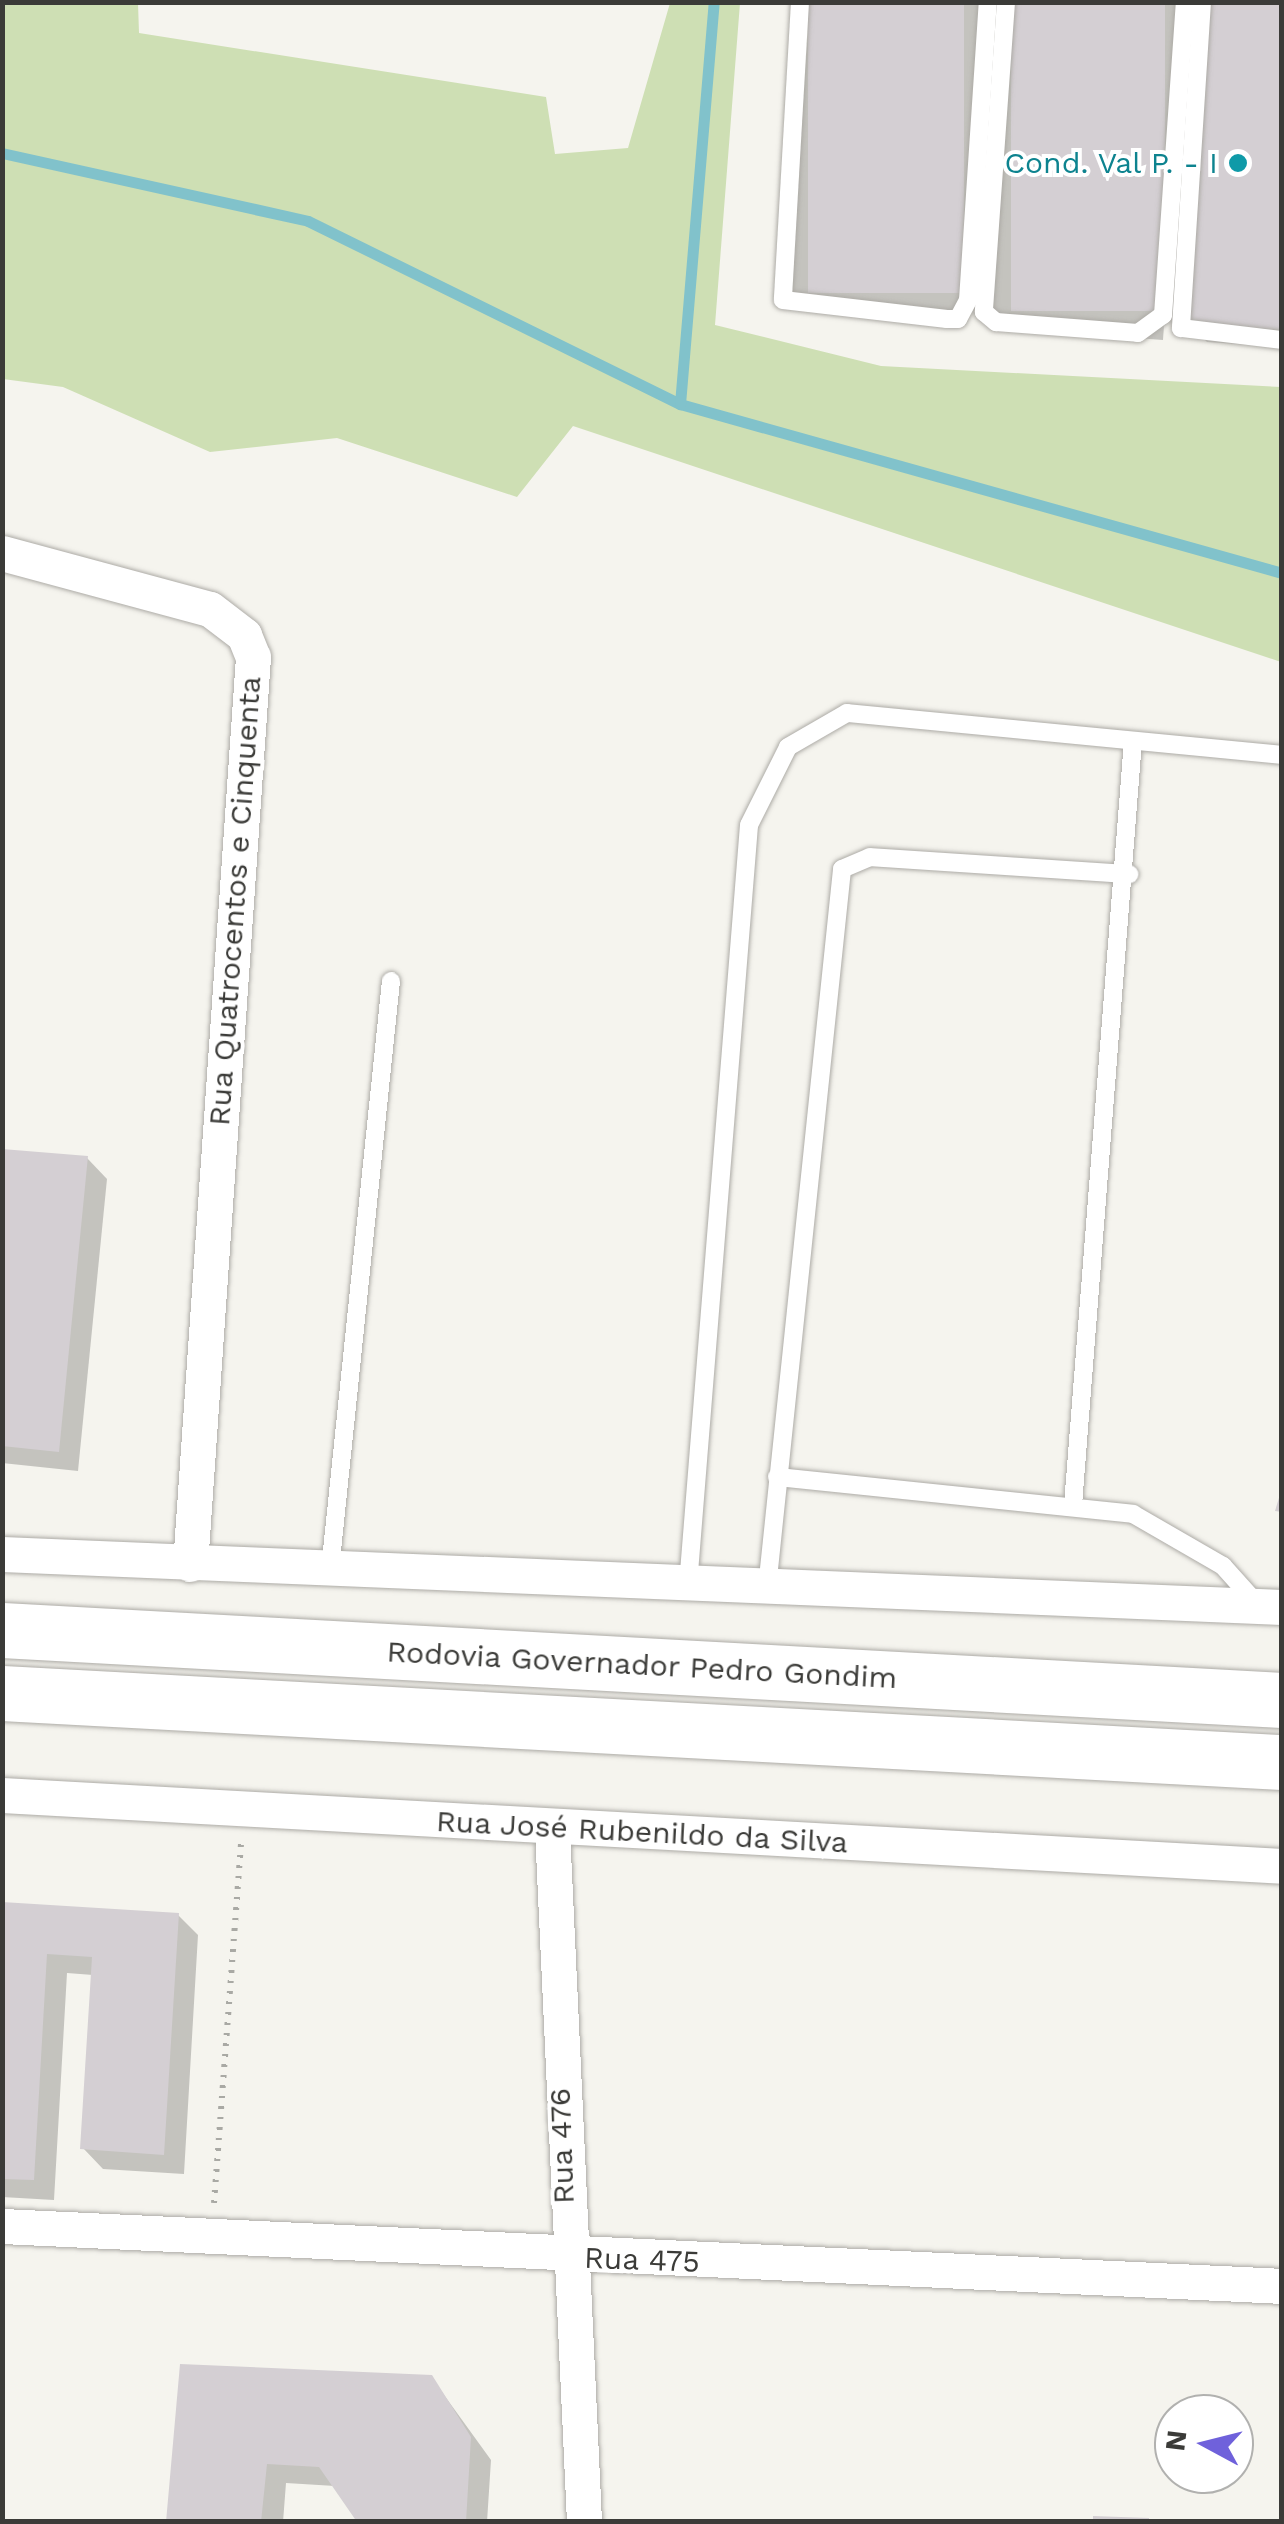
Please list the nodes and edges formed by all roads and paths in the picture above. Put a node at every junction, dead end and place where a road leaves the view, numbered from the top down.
1 (800, 2) edge
2 (988, 2) edge
3 (1006, 2) edge
4 (1185, 2) edge
5 (1202, 2) edge
6 (1282, 340) edge
7 (2, 553) edge
8 (1133, 740) junction
9 (1282, 755) edge
10 (1129, 874) junction
11 (391, 981) dead end
12 (778, 1476) junction
13 (1073, 1505) junction
14 (2, 1554) edge
15 (190, 1564) junction
16 (330, 1570) junction
17 (688, 1585) junction
18 (767, 1588) junction
19 (1270, 1606) edge
20 (2, 1630) edge
21 (2, 1693) edge
22 (1282, 1700) edge
23 (1282, 1762) edge
24 (2, 1796) edge
25 (244, 1805) junction
26 (552, 1830) junction
27 (1282, 1866) edge
28 (2, 2226) edge
29 (212, 2239) junction
30 (565, 2256) junction
31 (1282, 2286) edge
32 (584, 2522) edge

1 - 2 lane
3 - 4 lane
5 - 6 lane
7 - 15 street, Rua Quatrocentos e Cinquenta
8 - 9 lane
8 - 10 lane
8 - 17 lane
10 - 12 lane
10 - 13 lane
11 - 16 lane
12 - 13 lane
12 - 18 lane
13 - 19 lane
14 - 15 street
15 - 16 street
16 - 17 street
17 - 18 street
18 - 19 street
20 - 22 highway, Rodovia Governador Pedro Gondim
21 - 23 highway, Rodovia Governador Pedro Gondim
24 - 25 street, Rua José Rubenildo da Silva
25 - 26 street, Rua José Rubenildo da Silva
25 - 29 path
26 - 27 street, Rua José Rubenildo da Silva
26 - 30 street, Rua 476
28 - 29 street, Rua 475
29 - 30 street, Rua 475
30 - 31 street, Rua 475
30 - 32 street, Rua 476

